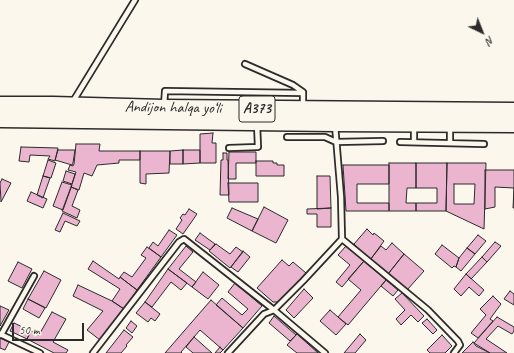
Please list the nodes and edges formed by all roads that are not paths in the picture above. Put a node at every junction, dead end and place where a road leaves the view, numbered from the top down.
1 (135, 0) edge
2 (245, 64) dead end
3 (303, 93) junction
4 (0, 105) edge
5 (71, 106) junction
6 (164, 108) junction
7 (302, 110) junction
8 (514, 111) edge
9 (0, 119) edge
10 (257, 122) junction
11 (334, 123) junction
12 (414, 124) junction
13 (450, 124) junction
14 (514, 124) edge
15 (287, 137) dead end
16 (336, 142) junction
17 (383, 142) dead end
18 (400, 142) dead end
19 (414, 142) junction
20 (450, 143) junction
21 (484, 144) dead end
22 (229, 148) dead end
23 (342, 239) junction
24 (34, 276) dead end
25 (274, 310) junction
26 (1, 334) edge
27 (40, 353) edge
28 (93, 353) edge
29 (228, 353) edge
30 (325, 353) edge
31 (454, 353) edge

1 - 5 lane
2 - 3 lane
3 - 6 lane
3 - 7 lane
4 - 5 highway, Andijon halqa yo‘li / A373
5 - 6 highway, Andijon halqa yo‘li / A373
6 - 7 highway, Andijon halqa yo‘li / A373
7 - 8 highway, Andijon halqa yo‘li / A373
9 - 10 highway, Andijon halqa yo‘li / A373
10 - 11 highway, Andijon halqa yo‘li / A373
10 - 22 lane
11 - 12 highway, Andijon halqa yo‘li / A373
11 - 16 lane
12 - 13 highway, Andijon halqa yo‘li / A373
12 - 19 lane
13 - 14 highway, Andijon halqa yo‘li / A373
13 - 20 lane
15 - 16 lane
16 - 17 lane
16 - 23 lane
18 - 19 lane
19 - 20 lane
20 - 21 lane
23 - 25 lane
23 - 31 lane
24 - 26 lane
25 - 28 lane
25 - 29 lane
25 - 30 lane
26 - 27 lane

